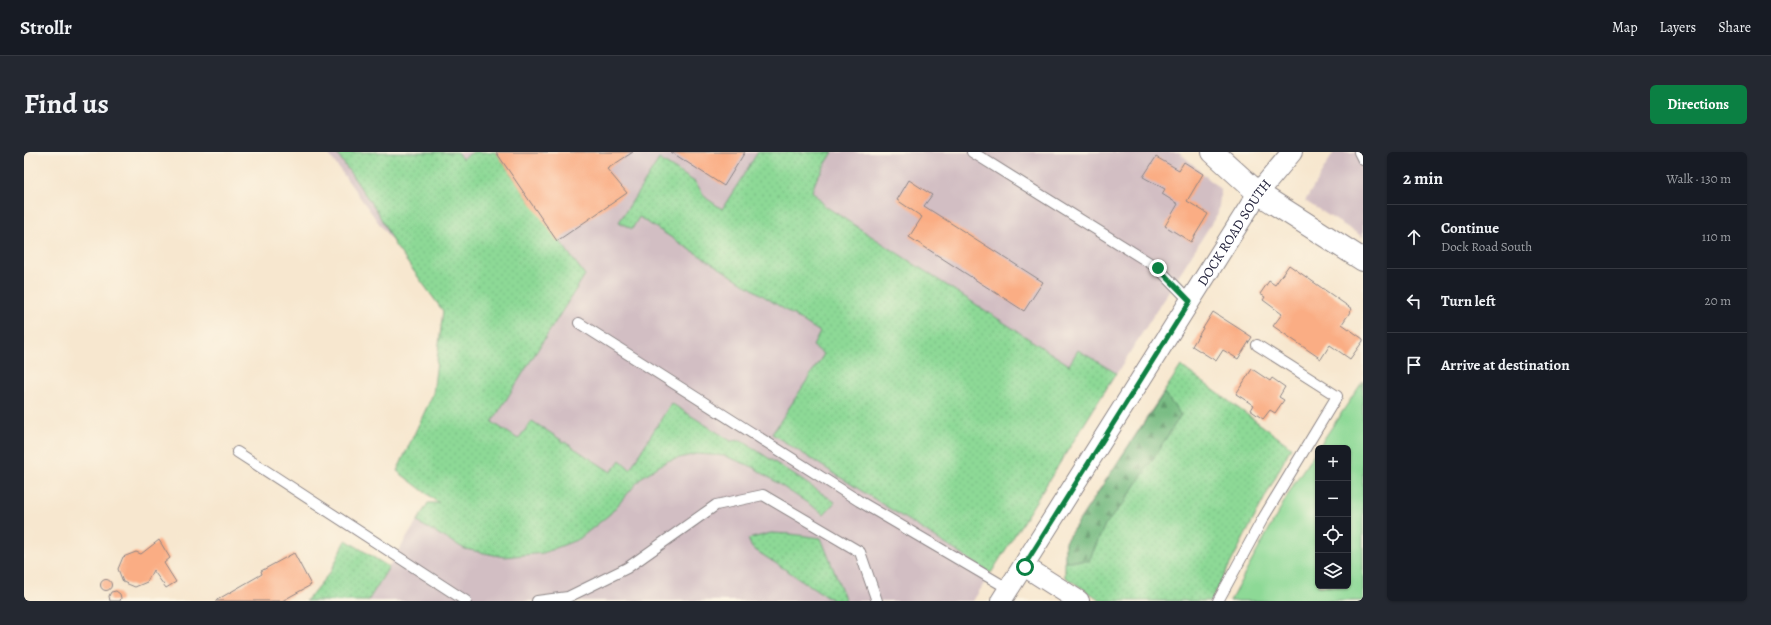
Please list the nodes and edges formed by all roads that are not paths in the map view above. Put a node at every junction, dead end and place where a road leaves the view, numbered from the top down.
1 (972, 152) edge
2 (1213, 152) edge
3 (1292, 152) edge
4 (1359, 152) edge
5 (1363, 160) edge
6 (1258, 193) junction
7 (1363, 260) edge
8 (1190, 301) junction
9 (579, 323) dead end
10 (1257, 345) dead end
11 (237, 452) dead end
12 (1024, 566) junction
13 (1005, 595) edge
14 (466, 601) edge
15 (537, 601) edge
16 (877, 601) edge
17 (1079, 601) edge
18 (1218, 601) edge

1 - 8 lane
2 - 6 street
3 - 6 street, DOCK ROAD SOUTH
4 - 5 lane
6 - 7 street
6 - 8 street, DOCK ROAD SOUTH
8 - 12 street, DOCK ROAD SOUTH
9 - 13 lane
10 - 18 lane
11 - 14 lane
12 - 13 street, DOCK ROAD SOUTH
12 - 17 street
15 - 16 lane

